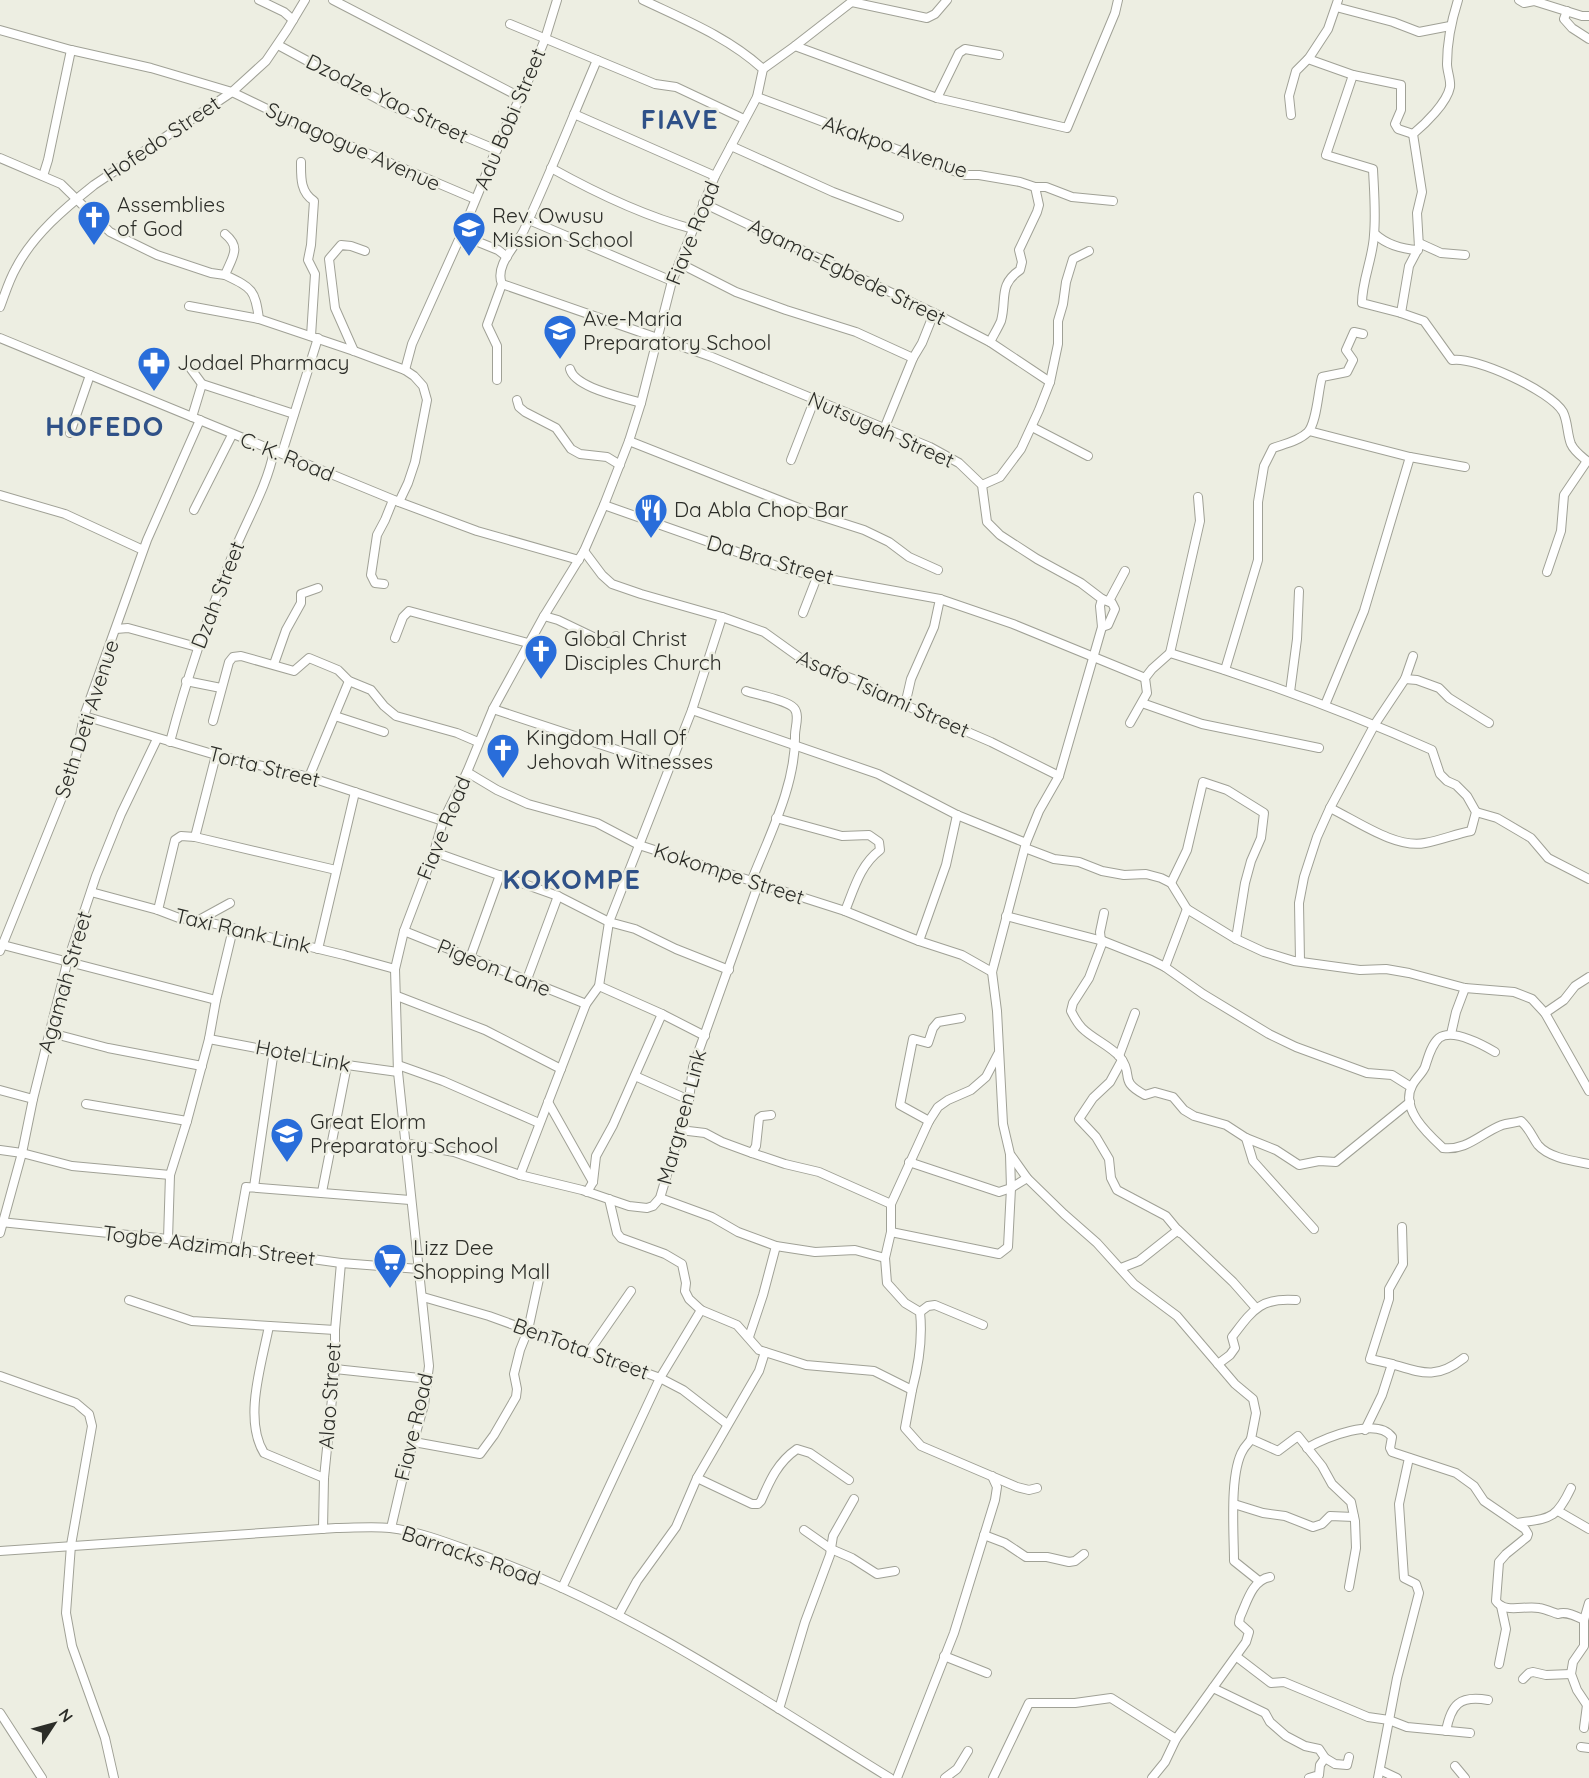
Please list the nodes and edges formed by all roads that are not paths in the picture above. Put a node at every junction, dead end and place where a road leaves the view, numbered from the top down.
1 (259, 0) edge
2 (305, 0) edge
3 (333, 0) edge
4 (557, 0) edge
5 (643, 0) edge
6 (946, 0) edge
7 (1118, 0) edge
8 (1458, 0) edge
9 (1519, 0) edge
10 (853, 1) edge
11 (1337, 3) edge
12 (1567, 11) junction
13 (1589, 16) edge
14 (293, 20) junction
15 (510, 24) dead end
16 (1450, 27) junction
17 (0, 30) edge
18 (545, 39) junction
19 (1589, 39) edge
20 (278, 45) junction
21 (795, 46) junction
22 (71, 51) junction
23 (999, 55) dead end
24 (1308, 59) junction
25 (597, 60) junction
26 (763, 69) junction
27 (1353, 75) junction
28 (232, 92) junction
29 (520, 97) junction
30 (757, 97) junction
31 (937, 98) junction
32 (574, 114) junction
33 (1291, 115) dead end
34 (744, 119) junction
35 (1413, 134) junction
36 (731, 146) junction
37 (497, 150) junction
38 (0, 158) edge
39 (301, 162) dead end
40 (551, 168) junction
41 (43, 176) junction
42 (715, 176) junction
43 (1035, 187) junction
44 (76, 199) junction
45 (476, 199) junction
46 (1113, 201) dead end
47 (703, 203) junction
48 (899, 218) dead end
49 (529, 220) junction
50 (693, 229) junction
51 (225, 234) dead end
52 (1375, 234) junction
53 (461, 235) junction
54 (514, 245) junction
55 (1418, 247) junction
56 (498, 250) junction
57 (365, 251) dead end
58 (1089, 251) dead end
59 (1465, 255) dead end
60 (507, 257) junction
61 (679, 263) junction
62 (225, 275) junction
63 (672, 281) junction
64 (502, 284) junction
65 (189, 306) dead end
66 (0, 307) edge
67 (1401, 312) junction
68 (934, 313) junction
69 (259, 319) junction
70 (1364, 334) dead end
71 (314, 337) junction
72 (0, 338) edge
73 (657, 338) junction
74 (990, 342) junction
75 (354, 351) junction
76 (913, 358) junction
77 (191, 369) dead end
78 (570, 369) dead end
79 (405, 370) junction
80 (90, 375) junction
81 (497, 380) dead end
82 (1050, 382) junction
83 (202, 384) junction
84 (517, 400) dead end
85 (814, 401) junction
86 (641, 403) junction
87 (294, 414) junction
88 (196, 419) junction
89 (1032, 427) junction
90 (884, 429) junction
91 (1309, 431) junction
92 (70, 433) dead end
93 (232, 435) junction
94 (629, 441) junction
95 (278, 452) junction
96 (1088, 456) dead end
97 (1410, 457) junction
98 (791, 460) dead end
99 (620, 465) junction
100 (1465, 467) dead end
101 (982, 485) junction
102 (0, 495) edge
103 (1198, 496) dead end
104 (396, 501) junction
105 (604, 505) junction
106 (194, 510) dead end
107 (143, 550) junction
108 (584, 551) junction
109 (579, 560) junction
110 (938, 570) dead end
111 (1125, 571) dead end
112 (1547, 572) dead end
113 (817, 577) junction
114 (384, 584) dead end
115 (318, 588) dead end
116 (1299, 591) dead end
117 (940, 598) junction
118 (1106, 600) junction
119 (803, 613) dead end
120 (544, 616) junction
121 (722, 616) junction
122 (1102, 627) junction
123 (116, 629) junction
124 (616, 636) dead end
125 (395, 638) dead end
126 (528, 643) junction
127 (197, 647) junction
128 (1170, 653) junction
129 (1092, 656) junction
130 (1413, 656) dead end
131 (274, 664) junction
132 (1225, 670) junction
133 (1145, 678) junction
134 (1404, 679) junction
135 (186, 681) junction
136 (349, 681) junction
137 (221, 688) junction
138 (746, 691) dead end
139 (1290, 692) junction
140 (1142, 703) junction
141 (905, 705) junction
142 (1324, 705) junction
143 (493, 709) junction
144 (692, 710) junction
145 (84, 716) junction
146 (335, 716) junction
147 (213, 721) dead end
148 (1130, 723) dead end
149 (1489, 723) dead end
150 (1375, 724) junction
151 (384, 732) dead end
152 (157, 739) junction
153 (170, 742) junction
154 (478, 742) junction
155 (796, 745) junction
156 (1319, 748) dead end
157 (216, 755) junction
158 (669, 767) junction
159 (467, 772) junction
160 (1059, 776) junction
161 (309, 777) junction
162 (356, 792) junction
163 (1330, 808) junction
164 (1476, 812) junction
165 (957, 814) junction
166 (776, 818) junction
167 (443, 820) junction
168 (195, 837) junction
169 (639, 845) junction
170 (1025, 846) junction
171 (434, 852) junction
172 (336, 870) junction
173 (500, 875) junction
174 (1589, 879) edge
175 (755, 883) junction
176 (1171, 883) junction
177 (91, 892) junction
178 (558, 896) junction
179 (230, 903) dead end
180 (1188, 909) junction
181 (158, 910) junction
182 (845, 911) junction
183 (1104, 913) dead end
184 (1006, 916) junction
185 (199, 920) junction
186 (609, 922) junction
187 (233, 929) junction
188 (404, 932) junction
189 (1236, 939) junction
190 (919, 941) junction
191 (1102, 941) junction
192 (1, 948) edge
193 (318, 949) junction
194 (470, 958) junction
195 (1300, 961) junction
196 (67, 963) junction
197 (1165, 967) junction
198 (395, 969) junction
199 (729, 970) junction
200 (992, 972) junction
201 (1589, 977) edge
202 (526, 982) junction
203 (599, 986) junction
204 (1465, 988) junction
205 (397, 996) junction
206 (216, 1000) junction
207 (585, 1004) junction
208 (1545, 1012) junction
209 (1135, 1013) dead end
210 (662, 1014) junction
211 (961, 1017) dead end
212 (51, 1033) junction
213 (1451, 1034) junction
214 (705, 1036) junction
215 (209, 1039) junction
216 (274, 1050) junction
217 (1495, 1052) dead end
218 (999, 1053) junction
219 (1120, 1058) junction
220 (347, 1065) junction
221 (202, 1066) junction
222 (398, 1068) junction
223 (561, 1069) junction
224 (635, 1076) junction
225 (1411, 1087) junction
226 (0, 1090) edge
227 (1589, 1091) edge
228 (33, 1099) junction
229 (689, 1100) junction
230 (548, 1102) junction
231 (1410, 1102) junction
232 (86, 1104) dead end
233 (771, 1115) dead end
234 (187, 1121) junction
235 (929, 1121) junction
236 (539, 1123) junction
237 (680, 1130) junction
238 (1246, 1138) junction
239 (404, 1143) junction
240 (0, 1150) edge
241 (22, 1153) junction
242 (753, 1153) junction
243 (1010, 1154) junction
244 (909, 1162) junction
245 (1589, 1164) edge
246 (520, 1175) junction
247 (170, 1176) junction
248 (1027, 1178) junction
249 (593, 1182) junction
250 (254, 1187) junction
251 (1011, 1188) junction
252 (322, 1192) junction
253 (587, 1192) junction
254 (660, 1198) junction
255 (609, 1199) junction
256 (410, 1200) junction
257 (891, 1204) junction
258 (2, 1222) edge
259 (1402, 1227) dead end
260 (1314, 1229) dead end
261 (891, 1232) junction
262 (0, 1233) edge
263 (1180, 1233) junction
264 (168, 1239) junction
265 (776, 1246) junction
266 (235, 1249) junction
267 (885, 1258) junction
268 (341, 1263) junction
269 (1121, 1268) junction
270 (419, 1269) junction
271 (539, 1279) dead end
272 (631, 1290) dead end
273 (423, 1297) junction
274 (1296, 1299) dead end
275 (129, 1300) dead end
276 (1255, 1307) junction
277 (701, 1310) junction
278 (920, 1312) junction
279 (983, 1325) dead end
280 (269, 1326) junction
281 (335, 1330) junction
282 (528, 1330) junction
283 (749, 1337) junction
284 (765, 1352) junction
285 (588, 1353) junction
286 (1464, 1358) dead end
287 (1218, 1364) junction
288 (1392, 1365) junction
289 (335, 1369) junction
290 (0, 1376) edge
291 (660, 1378) junction
292 (429, 1379) junction
293 (912, 1390) junction
294 (727, 1424) junction
295 (1365, 1430) junction
296 (1251, 1439) junction
297 (414, 1442) junction
298 (1307, 1448) junction
299 (1409, 1458) junction
300 (992, 1476) junction
301 (324, 1478) junction
302 (697, 1478) junction
303 (849, 1479) dead end
304 (1037, 1488) dead end
305 (1571, 1488) dead end
306 (854, 1499) dead end
307 (1234, 1504) junction
308 (1558, 1511) junction
309 (1354, 1517) junction
310 (1517, 1523) junction
311 (323, 1528) junction
312 (391, 1528) junction
313 (1589, 1529) edge
314 (804, 1530) dead end
315 (984, 1535) junction
316 (70, 1545) junction
317 (831, 1549) junction
318 (0, 1551) edge
319 (1084, 1554) dead end
320 (895, 1570) dead end
321 (1270, 1577) dead end
322 (1259, 1581) junction
323 (1349, 1587) dead end
324 (561, 1588) junction
325 (1589, 1604) edge
326 (1501, 1606) junction
327 (618, 1614) junction
328 (1584, 1620) junction
329 (944, 1656) junction
330 (1237, 1657) junction
331 (1499, 1664) dead end
332 (987, 1673) dead end
333 (1571, 1674) junction
334 (1523, 1679) dead end
335 (1213, 1688) junction
336 (1488, 1700) dead end
337 (1588, 1707) edge
338 (780, 1709) junction
339 (0, 1713) edge
340 (1389, 1720) junction
341 (1584, 1728) dead end
342 (1446, 1731) junction
343 (1470, 1733) dead end
344 (1176, 1739) junction
345 (968, 1751) dead end
346 (1349, 1757) dead end
347 (1325, 1758) junction
348 (1455, 1766) dead end
349 (1379, 1774) edge
350 (42, 1778) edge
351 (114, 1778) edge
352 (890, 1778) edge
353 (897, 1778) edge
354 (945, 1778) edge
355 (993, 1778) edge
356 (1152, 1778) edge
357 (1309, 1778) edge
358 (1398, 1778) edge
359 (1465, 1778) edge

1 - 14 street
2 - 14 street, Hofedo Street
3 - 29 street
4 - 18 street, Adu Bobi Street
5 - 26 street
6 - 10 street
7 - 31 street
8 - 16 street
9 - 12 street
10 - 21 street
11 - 16 street
11 - 24 street
12 - 13 street
12 - 19 street
14 - 20 street, Hofedo Street
15 - 18 street
16 - 35 street
17 - 22 street, Synagogue Avenue
18 - 25 street
18 - 29 street, Adu Bobi Street
20 - 28 street, Hofedo Street
20 - 37 street, Dzodze Yao Street
21 - 26 street
21 - 31 street
22 - 28 street, Synagogue Avenue
22 - 41 street
23 - 31 street
24 - 27 street
24 - 33 street
25 - 32 street
25 - 34 street
26 - 30 street, Fiave Road
27 - 35 street
27 - 52 street
28 - 44 street, Hofedo Street
28 - 45 street, Synagogue Avenue
29 - 37 street, Adu Bobi Street
30 - 34 street, Fiave Road
30 - 43 street, Akakpo Avenue
32 - 40 street
32 - 42 street
34 - 36 street, Fiave Road
35 - 55 street
36 - 42 street, Fiave Road
36 - 48 street
37 - 45 street, Adu Bobi Street
38 - 41 street
39 - 71 street, Dzah Street
40 - 49 street
40 - 50 street
41 - 44 street
42 - 47 street, Fiave Road
43 - 46 street, Akakpo Avenue
43 - 74 street
44 - 62 street
44 - 66 street, Hofedo Street
45 - 53 street, Adu Bobi Street
47 - 50 street, Fiave Road
47 - 68 street, Agama-Egbede Street
49 - 54 street
49 - 63 street
50 - 61 street, Fiave Road
51 - 62 street
52 - 55 street
52 - 67 street
53 - 56 street
53 - 79 street, Adu Bobi Street
54 - 56 street
54 - 60 street
55 - 59 street
55 - 67 street
56 - 60 street
57 - 75 street
58 - 82 street
60 - 64 street
61 - 63 street, Fiave Road
61 - 76 street
62 - 69 street
63 - 73 street, Fiave Road
64 - 73 street, Nutsugah Street
64 - 81 street
65 - 69 street
67 - 112 street
68 - 74 street, Agama-Egbede Street
68 - 76 street
69 - 71 street
70 - 91 street
71 - 75 street
71 - 87 street, Dzah Street
72 - 80 street, C. K. Road
73 - 85 street, Nutsugah Street
73 - 86 street, Fiave Road
74 - 82 street, Agama-Egbede Street
75 - 79 street
76 - 90 street
77 - 83 street
78 - 86 street
79 - 104 street
80 - 88 street, C. K. Road
80 - 92 street
82 - 89 street
83 - 87 street
83 - 88 street, Seth Deti Avenue
84 - 99 street
85 - 90 street, Nutsugah Street
85 - 98 street
86 - 94 street, Fiave Road
87 - 95 street, Dzah Street
88 - 93 street, C. K. Road
88 - 107 street, Seth Deti Avenue
89 - 96 street
89 - 101 street
90 - 101 street, Nutsugah Street
91 - 97 street
91 - 132 street
93 - 95 street, C. K. Road
93 - 106 street
94 - 99 street, Fiave Road
94 - 110 street
95 - 104 street, C. K. Road
95 - 127 street, Dzah Street
97 - 100 street
97 - 142 street
99 - 105 street, Fiave Road
101 - 118 street
102 - 107 street
103 - 128 street
104 - 109 street, C. K. Road
104 - 114 street
105 - 108 street, Fiave Road
105 - 113 street, Da Bra Street
107 - 123 street, Seth Deti Avenue
108 - 109 street, Fiave Road
108 - 121 street, Asafo Tsiami Street
109 - 120 street, Fiave Road
111 - 118 street
113 - 117 street, Da Bra Street
113 - 119 street
115 - 131 street
116 - 139 street
117 - 129 street, Da Bra Street
117 - 141 street
118 - 122 street
118 - 122 street
120 - 124 street
120 - 126 street, Fiave Road
121 - 141 street, Asafo Tsiami Street
121 - 144 street
122 - 129 street
123 - 127 street
123 - 145 street, Seth Deti Avenue
125 - 126 street
126 - 143 street, Fiave Road
127 - 135 street, Dzah Street
128 - 132 street
128 - 133 street
129 - 133 street, Da Bra Street
129 - 160 street
130 - 134 street
131 - 136 street
131 - 137 street
132 - 139 street
133 - 140 street
134 - 149 street
134 - 150 street
135 - 137 street
135 - 153 street, Dzah Street
136 - 146 street
136 - 154 street
137 - 147 street
138 - 155 street, Margreen Link
139 - 142 street
140 - 148 street
140 - 156 street
141 - 160 street, Asafo Tsiami Street
142 - 150 street
143 - 154 street, Fiave Road
143 - 158 street
144 - 155 street
144 - 158 street
145 - 152 street, Torta Street
145 - 192 street, Seth Deti Avenue
146 - 151 street
146 - 161 street
150 - 163 street
150 - 164 street
152 - 153 street, Torta Street
152 - 177 street, Agamah Street
153 - 157 street, Torta Street
154 - 159 street, Fiave Road
155 - 165 street
155 - 166 street, Margreen Link
157 - 161 street, Torta Street
157 - 168 street
158 - 169 street
159 - 167 street, Fiave Road
159 - 169 street, Kokompe Street
160 - 170 street
161 - 162 street, Torta Street
162 - 167 street, Torta Street
162 - 172 street
163 - 164 street
163 - 195 street
164 - 174 street
165 - 170 street
165 - 190 street
166 - 175 street, Margreen Link
166 - 182 street
167 - 171 street, Fiave Road
168 - 172 street
168 - 181 street
169 - 175 street, Kokompe Street
169 - 186 street
170 - 176 street
170 - 184 street
171 - 173 street
171 - 188 street, Fiave Road
172 - 193 street
173 - 178 street
173 - 194 street
175 - 182 street, Kokompe Street
175 - 199 street, Margreen Link
176 - 180 street
176 - 189 street
177 - 181 street, Taxi Rank Link
177 - 196 street, Agamah Street
178 - 186 street
178 - 202 street
179 - 185 street
180 - 189 street
180 - 197 street
181 - 185 street, Taxi Rank Link
182 - 190 street, Kokompe Street
183 - 191 street
184 - 191 street
184 - 200 street
185 - 187 street, Taxi Rank Link
186 - 199 street
186 - 203 street
187 - 193 street, Taxi Rank Link
187 - 206 street
188 - 194 street, Pigeon Lane
188 - 198 street, Fiave Road
189 - 195 street
190 - 200 street, Kokompe Street
191 - 197 street
191 - 219 street
192 - 196 street
193 - 198 street, Taxi Rank Link
194 - 202 street, Pigeon Lane
195 - 204 street
196 - 206 street
196 - 212 street, Agamah Street
197 - 225 street
198 - 205 street, Fiave Road
199 - 214 street, Margreen Link
200 - 218 street
201 - 208 street
202 - 207 street, Pigeon Lane
203 - 207 street
203 - 210 street
204 - 208 street
204 - 213 street
205 - 222 street, Fiave Road
205 - 223 street
206 - 215 street
207 - 223 street
208 - 227 street
209 - 219 street
210 - 214 street
210 - 224 street
211 - 235 street
212 - 221 street
212 - 228 street, Agamah Street
213 - 217 street
213 - 225 street
214 - 229 street, Margreen Link
215 - 216 street, Hotel Link
215 - 221 street
216 - 220 street, Hotel Link
216 - 250 street
218 - 235 street
218 - 243 street
219 - 238 street
219 - 263 street
220 - 222 street, Hotel Link
220 - 252 street
221 - 234 street
222 - 236 street, Hotel Link
222 - 239 street, Fiave Road
223 - 230 street
224 - 229 street
224 - 249 street
225 - 231 street
226 - 228 street
228 - 241 street, Agamah Street
229 - 237 street, Margreen Link
230 - 236 street
230 - 249 street
231 - 238 street
231 - 245 street
232 - 234 street
233 - 242 street
234 - 247 street
235 - 244 street
236 - 246 street
237 - 242 street
237 - 254 street, Margreen Link
238 - 260 street
239 - 246 street, Margreen Link
239 - 256 street, Fiave Road
240 - 241 street
241 - 247 street
241 - 258 street, Agamah Street
242 - 257 street
243 - 248 street
243 - 251 street
244 - 251 street
244 - 257 street
246 - 253 street, Margreen Link
247 - 264 street
248 - 251 street
248 - 269 street
249 - 253 street
250 - 252 street
250 - 266 street
251 - 261 street
252 - 256 street
253 - 255 street, Margreen Link
254 - 255 street, Margreen Link
254 - 265 street
255 - 277 street
256 - 270 street, Fiave Road
257 - 261 street
258 - 262 street, Agamah Street
258 - 264 street, Togbe Adzimah Street
259 - 288 street
261 - 267 street
263 - 269 street
263 - 276 street
264 - 266 street, Togbe Adzimah Street
265 - 267 street
265 - 283 street
266 - 268 street, Togbe Adzimah Street
267 - 278 street
268 - 270 street, Togbe Adzimah Street
268 - 281 street, Alao Street
269 - 287 street
270 - 273 street, Fiave Road
271 - 282 street
272 - 285 street
273 - 282 street, BenTota Street
273 - 292 street, Fiave Road
274 - 276 street
275 - 280 street
276 - 287 street
277 - 283 street
277 - 291 street
278 - 279 street
278 - 293 street
280 - 281 street
280 - 301 street
281 - 289 street, Alao Street
282 - 285 street, BenTota Street
282 - 297 street
283 - 284 street
284 - 293 street
284 - 294 street
285 - 291 street, BenTota Street
286 - 288 street
287 - 296 street
288 - 295 street
289 - 292 street
289 - 301 street, Alao Street
290 - 316 street
291 - 294 street, BenTota Street
291 - 324 street
292 - 297 street, Fiave Road
293 - 300 street
294 - 302 street
295 - 298 street
295 - 299 street
296 - 298 street
296 - 307 street
297 - 312 street, Fiave Road
298 - 309 street
299 - 310 street
299 - 340 street
300 - 304 street
300 - 315 street
301 - 311 street, Alao Street
302 - 303 street
302 - 327 street
305 - 308 street
306 - 317 street
307 - 309 street
307 - 322 street
308 - 310 street
308 - 313 street
309 - 323 street
310 - 326 street
311 - 312 street, Barracks Road
311 - 316 street, Barracks Road
312 - 324 street, Barracks Road
314 - 317 street
315 - 319 street
315 - 329 street
316 - 318 street, Barracks Road
316 - 351 street
317 - 320 street
317 - 338 street
321 - 322 street
322 - 330 street
324 - 327 street, Barracks Road
325 - 328 street
326 - 328 street
326 - 331 street
327 - 338 street, Barracks Road
328 - 333 street
329 - 332 street
329 - 353 street
330 - 335 street
330 - 340 street
333 - 334 street
333 - 337 street
335 - 344 street
335 - 347 street
336 - 342 street
337 - 341 street
338 - 352 street, Barracks Road
339 - 350 street
340 - 342 street
340 - 349 street
342 - 343 street
344 - 355 street
344 - 356 street
345 - 354 street
346 - 347 street
347 - 357 street
348 - 359 street
349 - 358 street

